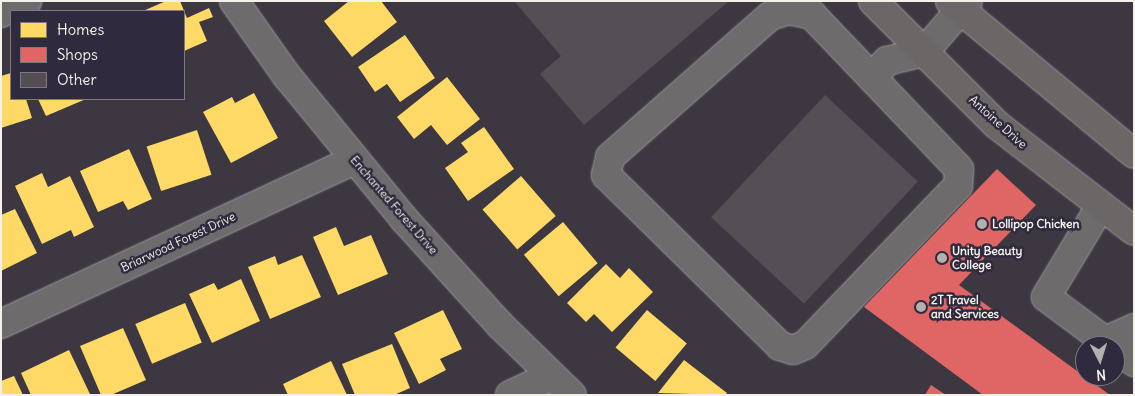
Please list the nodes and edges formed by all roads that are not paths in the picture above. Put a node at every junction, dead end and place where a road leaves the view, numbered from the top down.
1 (27, 1) edge
2 (234, 1) edge
3 (872, 1) edge
4 (959, 4) edge
5 (788, 6) edge
6 (1, 13) edge
7 (924, 52) junction
8 (872, 78) junction
9 (1134, 154) edge
10 (354, 160) junction
11 (1100, 207) junction
12 (1134, 231) edge
13 (1, 324) edge
14 (1134, 328) edge
15 (1099, 336) edge
16 (1123, 336) edge
17 (551, 376) junction
18 (510, 395) edge
19 (572, 395) edge

1 - 6 street
2 - 10 street, Enchanted Forest Drive
3 - 7 main road, Antoine Drive
4 - 7 street
4 - 9 main road
5 - 8 street
5 - 8 street
7 - 8 street
7 - 11 main road, Antoine Drive
10 - 13 street, Briarwood Forest Drive
10 - 17 street, Enchanted Forest Drive
11 - 12 main road, Antoine Drive
11 - 15 street
14 - 16 street
17 - 18 street
17 - 19 street, Enchanted Forest Drive

